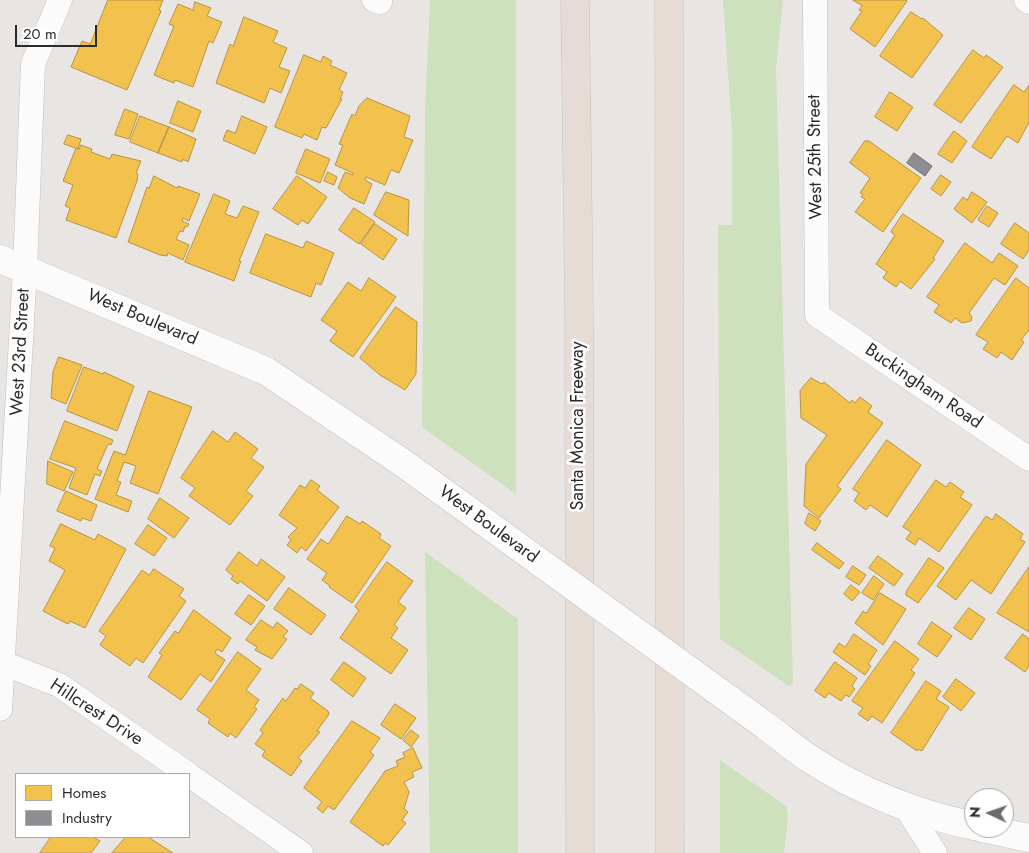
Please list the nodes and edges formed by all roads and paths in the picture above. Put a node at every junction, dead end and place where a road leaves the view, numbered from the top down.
1 (60, 0) edge
2 (575, 0) edge
3 (669, 0) edge
4 (815, 0) edge
5 (0, 259) edge
6 (25, 269) junction
7 (817, 315) joint
8 (1029, 458) edge
9 (1, 662) edge
10 (0, 709) edge
11 (185, 773) edge
12 (190, 776) edge
13 (905, 806) junction
14 (964, 823) edge
15 (1014, 835) edge
16 (1029, 838) edge
17 (301, 853) edge
18 (580, 853) edge
19 (670, 853) edge
20 (935, 853) edge

1 - 6 street, West 23rd Street
2 - 18 highway, Santa Monica Freeway
3 - 19 highway
4 - 7 street, West 25th Street
5 - 6 street, West Boulevard
6 - 9 street, West 23rd Street
6 - 13 street, West Boulevard, bridge
7 - 8 street, Buckingham Road
9 - 10 street, West 23rd Street
9 - 11 street, Hillcrest Drive
12 - 17 street, Hillcrest Drive
13 - 14 street
13 - 20 street
15 - 16 street

